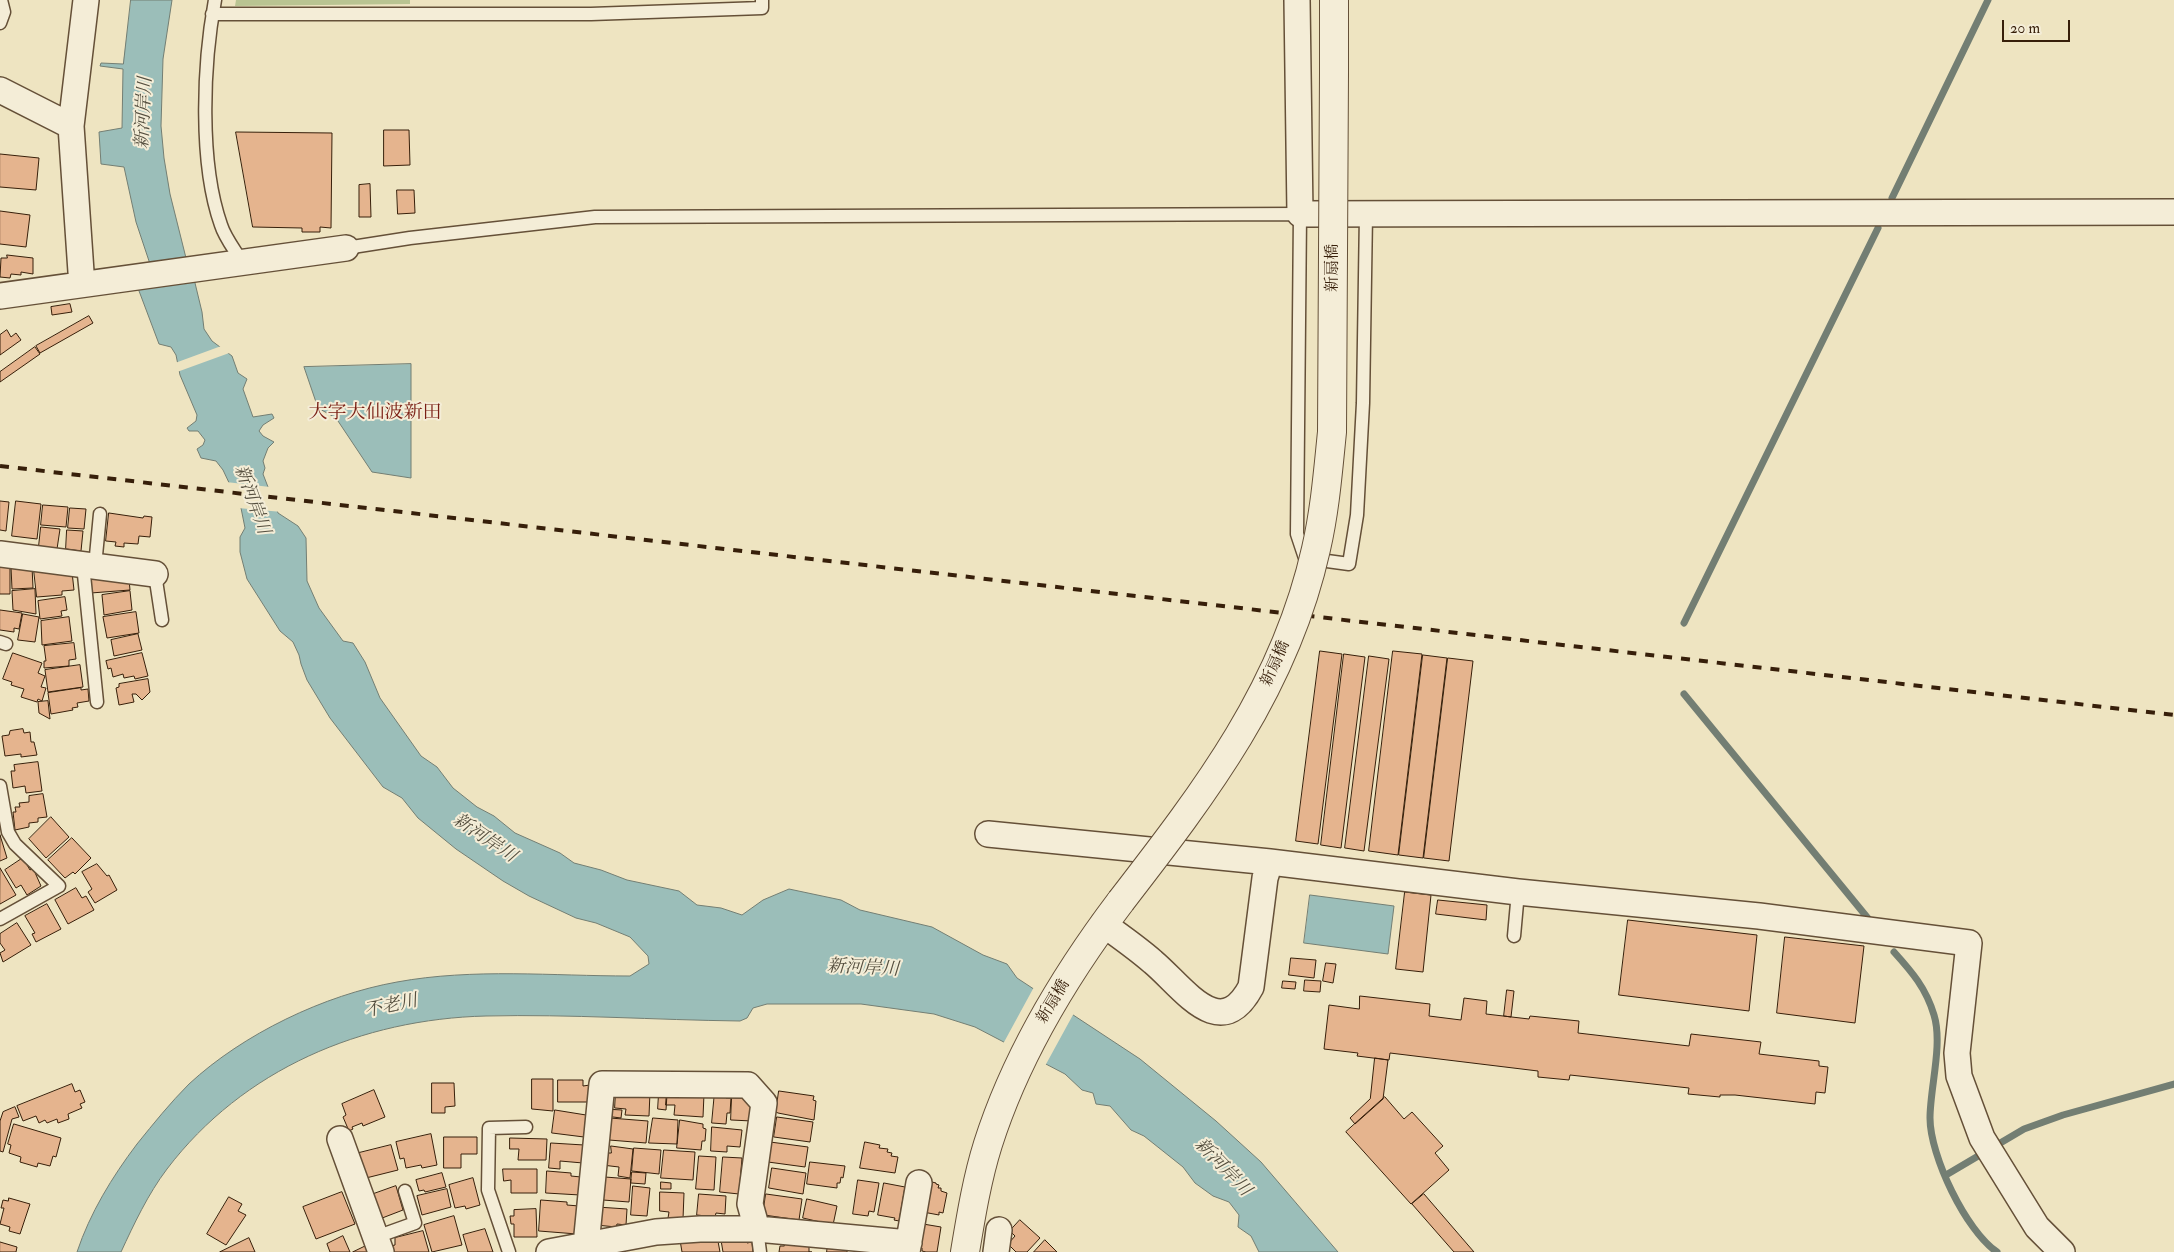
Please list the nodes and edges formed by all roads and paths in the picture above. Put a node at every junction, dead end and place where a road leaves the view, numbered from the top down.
1 (1, 0) edge
2 (86, 0) edge
3 (215, 0) edge
4 (762, 0) edge
5 (1297, 0) edge
6 (1334, 0) edge
7 (212, 14) junction
8 (0, 23) edge
9 (0, 90) edge
10 (71, 126) junction
11 (2174, 212) edge
12 (1300, 214) junction
13 (1366, 214) junction
14 (346, 248) joint
15 (233, 263) junction
16 (83, 284) junction
17 (0, 296) edge
18 (100, 514) dead end
19 (0, 554) edge
20 (89, 565) junction
21 (155, 574) joint
22 (162, 620) dead end
23 (98, 702) dead end
24 (0, 786) edge
25 (988, 834) dead end
26 (1270, 862) junction
27 (1518, 892) junction
28 (0, 920) edge
29 (1103, 924) junction
30 (1514, 936) dead end
31 (526, 1127) dead end
32 (340, 1139) dead end
33 (919, 1183) dead end
34 (405, 1191) dead end
35 (758, 1241) edge
36 (659, 1242) edge
37 (378, 1245) edge
38 (908, 1247) edge
39 (567, 1249) edge
40 (509, 1252) edge
41 (965, 1252) edge
42 (2062, 1252) edge

1 - 8 lane
2 - 10 street
3 - 7 lane
4 - 7 lane
5 - 12 street
6 - 29 street, 新扇橋, bridge
7 - 15 lane
9 - 10 street
10 - 16 street
11 - 13 street
12 - 13 street
12 - 13 lane
12 - 14 lane
14 - 15 street
15 - 16 street
16 - 17 street
18 - 20 lane
19 - 20 street
20 - 21 street
20 - 23 lane
21 - 22 lane
24 - 28 lane
25 - 26 street
26 - 27 street
26 - 29 street
27 - 30 lane
27 - 42 street
29 - 41 street, 新扇橋
31 - 40 lane
32 - 37 street
33 - 38 street
34 - 37 lane
35 - 36 street
35 - 38 street
35 - 39 street
36 - 39 street

